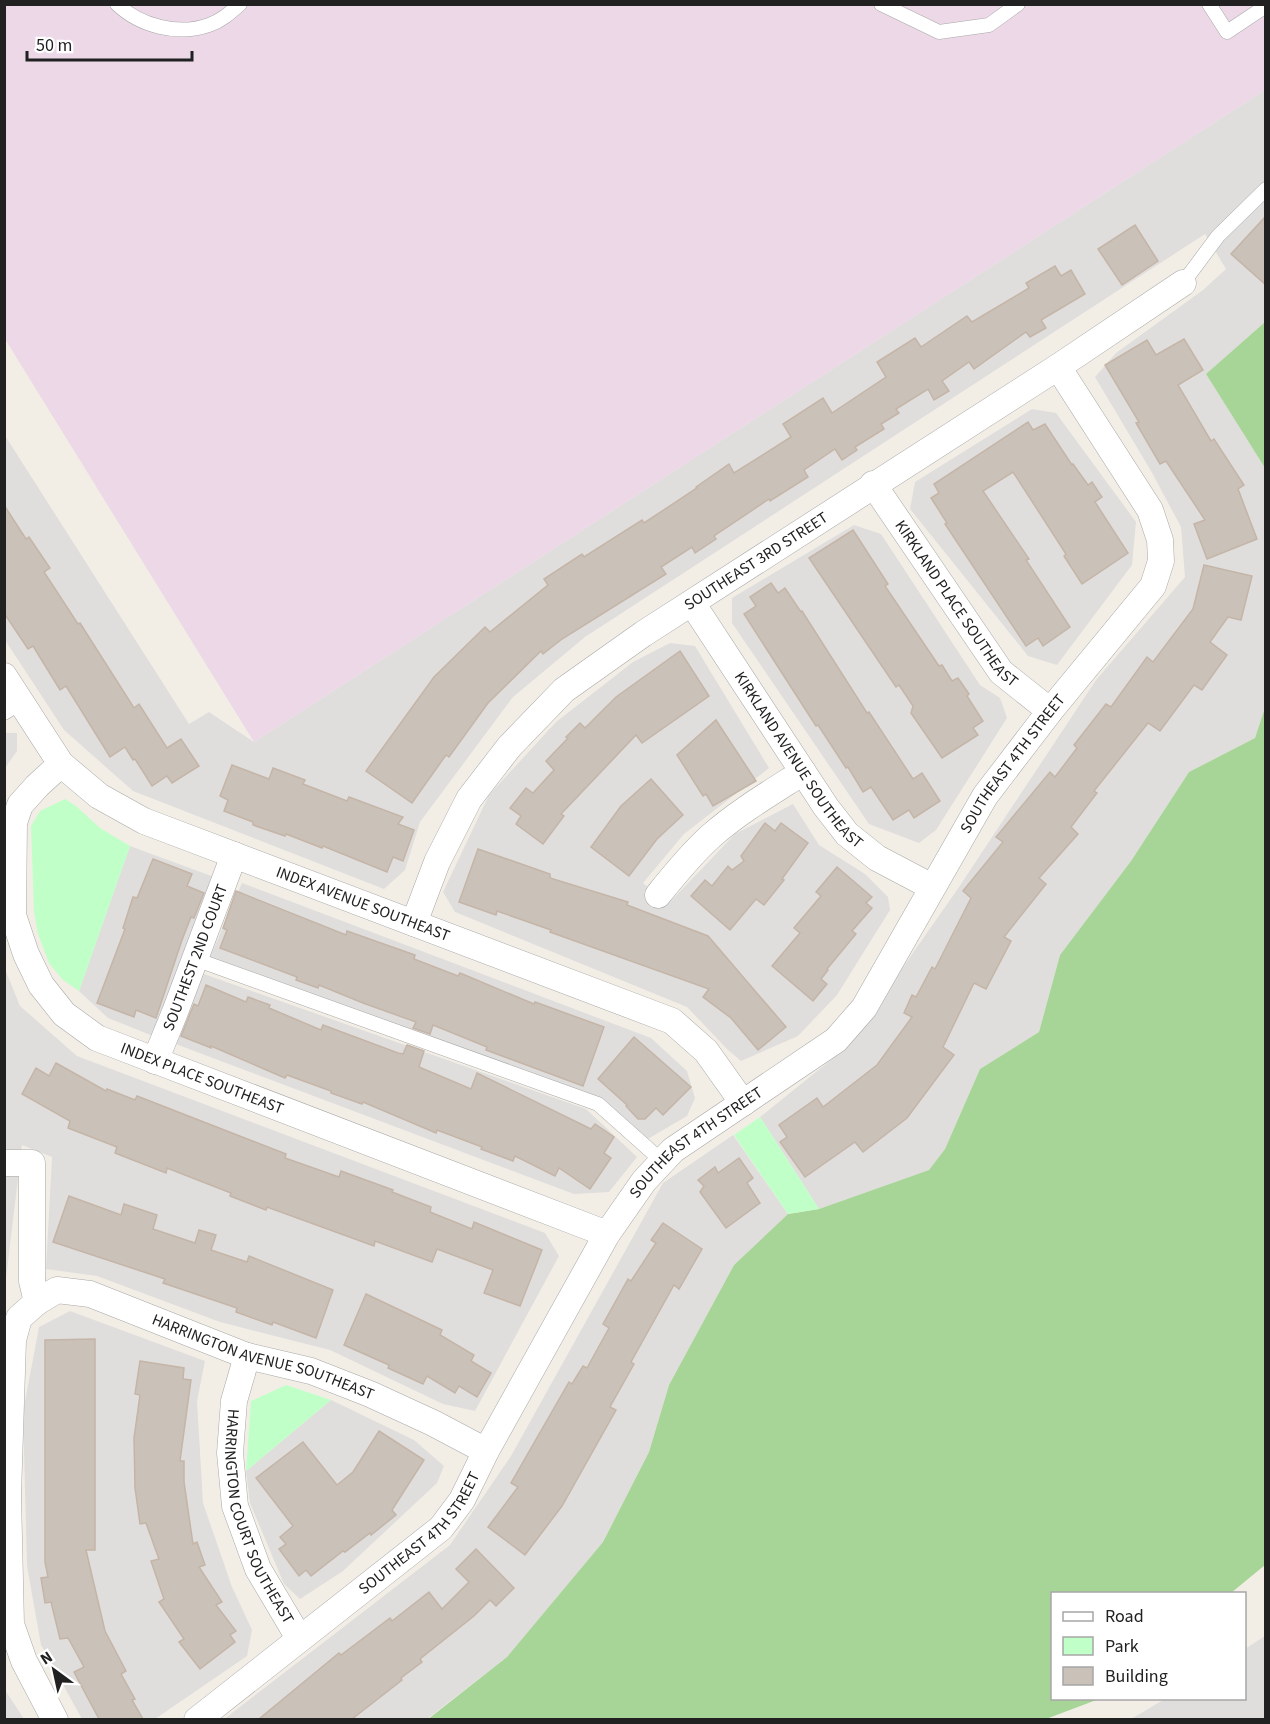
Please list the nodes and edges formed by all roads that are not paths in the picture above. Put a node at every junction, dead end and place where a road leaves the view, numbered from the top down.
1 (117, 4) edge
2 (240, 4) edge
3 (881, 4) edge
4 (1017, 4) edge
5 (1209, 4) edge
6 (1266, 6) edge
7 (1266, 189) edge
8 (1183, 284) joint
9 (1058, 367) junction
10 (873, 484) junction
11 (693, 603) junction
12 (4, 676) edge
13 (13, 708) edge
14 (1050, 711) junction
15 (61, 764) junction
16 (803, 772) junction
17 (234, 855) junction
18 (932, 887) junction
19 (658, 896) dead end
20 (414, 923) junction
21 (195, 959) junction
22 (155, 1061) junction
23 (743, 1103) junction
24 (662, 1161) junction
25 (4, 1163) edge
26 (607, 1234) junction
27 (36, 1302) junction
28 (247, 1356) junction
29 (486, 1451) junction
30 (6, 1495) edge
31 (299, 1638) junction
32 (55, 1719) edge
33 (197, 1719) edge

1 - 2 lane
3 - 4 lane
5 - 6 lane
7 - 8 lane
8 - 9 street, SOUTHEAST 3RD STREET
9 - 10 street, SOUTHEAST 3RD STREET
9 - 14 street, SOUTHEAST 4TH STREET
10 - 11 street, SOUTHEAST 3RD STREET
10 - 14 street, KIRKLAND PLACE SOUTHEAST
11 - 16 street, KIRKLAND AVENUE SOUTHEAST
11 - 20 street, SOUTHEAST 3RD STREET
12 - 13 street, INDEX AVENUE SOUTHEAST
13 - 15 street, INDEX AVENUE SOUTHEAST
14 - 18 street, SOUTHEAST 4TH STREET
15 - 17 street, INDEX AVENUE SOUTHEAST
15 - 22 street, INDEX PLACE SOUTHEAST
16 - 18 street, KIRKLAND AVENUE SOUTHEAST
16 - 19 street
17 - 20 street, INDEX AVENUE SOUTHEAST
17 - 21 street, SOUTHEST 2ND COURT
18 - 23 street, SOUTHEAST 4TH STREET
20 - 23 street, INDEX AVENUE SOUTHEAST
21 - 22 street, SOUTHEST 2ND COURT
21 - 24 lane
22 - 26 street, INDEX PLACE SOUTHEAST
23 - 24 street, SOUTHEAST 4TH STREET
24 - 26 street, SOUTHEAST 4TH STREET
25 - 27 street
26 - 29 street, SOUTHEAST 4TH STREET
27 - 28 street, HARRINGTON AVENUE SOUTHEAST
27 - 30 street
28 - 29 street, HARRINGTON AVENUE SOUTHEAST
28 - 31 street, HARRINGTON COURT SOUTHEAST
29 - 31 street, SOUTHEAST 4TH STREET
30 - 32 street
31 - 33 street, SOUTHEAST 4TH STREET

